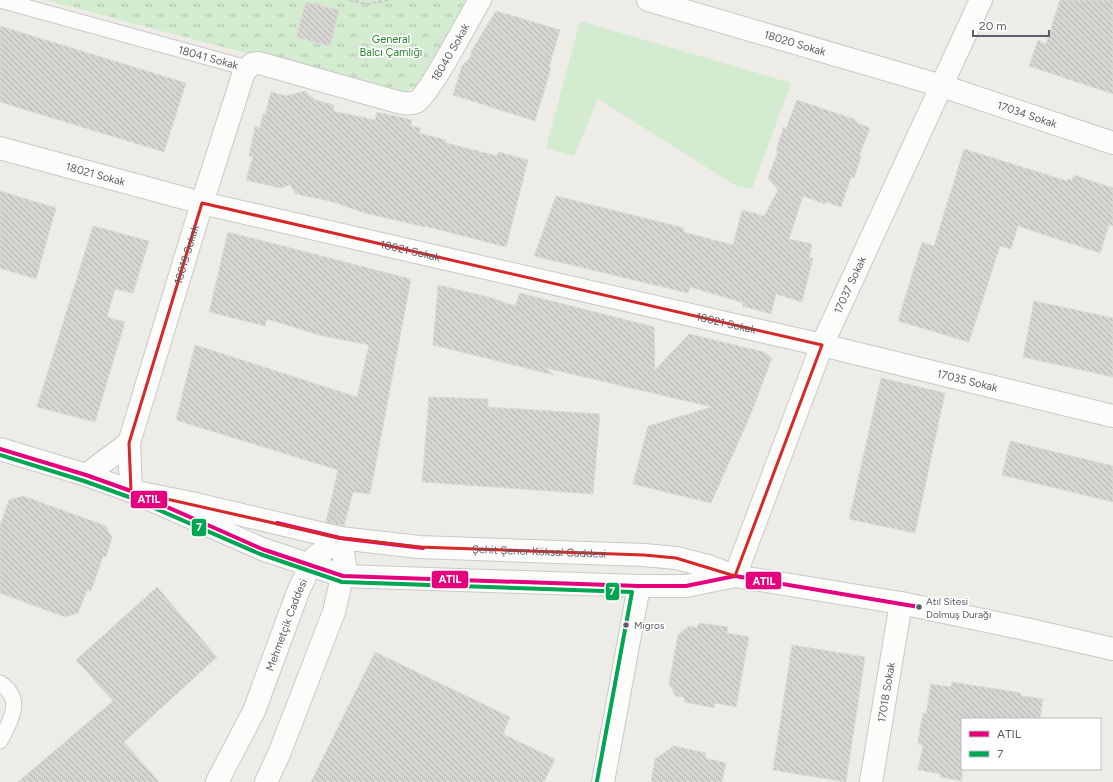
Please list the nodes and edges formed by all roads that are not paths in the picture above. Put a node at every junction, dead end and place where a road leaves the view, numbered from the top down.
1 (0, 0) edge
2 (480, 0) edge
3 (648, 0) edge
4 (981, 0) edge
5 (247, 68) junction
6 (942, 86) junction
7 (416, 102) joint
8 (1113, 142) edge
9 (0, 148) edge
10 (202, 203) junction
11 (822, 345) junction
12 (1113, 416) edge
13 (129, 443) junction
14 (0, 449) edge
15 (86, 475) junction
16 (131, 491) junction
17 (340, 538) junction
18 (310, 566) junction
19 (343, 576) junction
20 (735, 576) junction
21 (638, 586) junction
22 (901, 603) junction
23 (1113, 649) edge
24 (0, 684) edge
25 (0, 741) edge
26 (217, 782) edge
27 (266, 782) edge
28 (603, 782) edge
29 (871, 782) edge

1 - 5 lane, 18041 Sokak
2 - 7 street, 18040 Sokak
3 - 6 street, 18020 Sokak
4 - 6 street, 17037 Sokak
5 - 7 street, 18041 Sokak
5 - 10 street, 18019 Sokak
6 - 8 street, 17034 Sokak
6 - 11 street, 17037 Sokak
9 - 10 street, 18021 Sokak
10 - 11 street, 18021 Sokak
10 - 13 street, 18019 Sokak
11 - 12 street, 17035 Sokak
11 - 20 street, 17037 Sokak
13 - 15 street
13 - 16 street, 18019 Sokak
14 - 15 street
15 - 16 street
16 - 17 street, Şehit Şener Köksal Caddesi
16 - 18 street, Şehit Şener Köksal Caddesi
17 - 18 street, Mehmetçik Caddesi
17 - 19 street
17 - 20 street, Şehit Şener Köksal Caddesi
18 - 19 street, Şehit Şener Köksal Caddesi
18 - 26 street, Mehmetçik Caddesi
19 - 21 street, Şehit Şener Köksal Caddesi
19 - 27 street
20 - 21 street, Şehit Şener Köksal Caddesi
20 - 22 street, Şehit Şener Köksal Caddesi
21 - 28 street
22 - 23 street, Şehit Şener Köksal Caddesi
22 - 29 street, 17018 Sokak
24 - 25 lane

